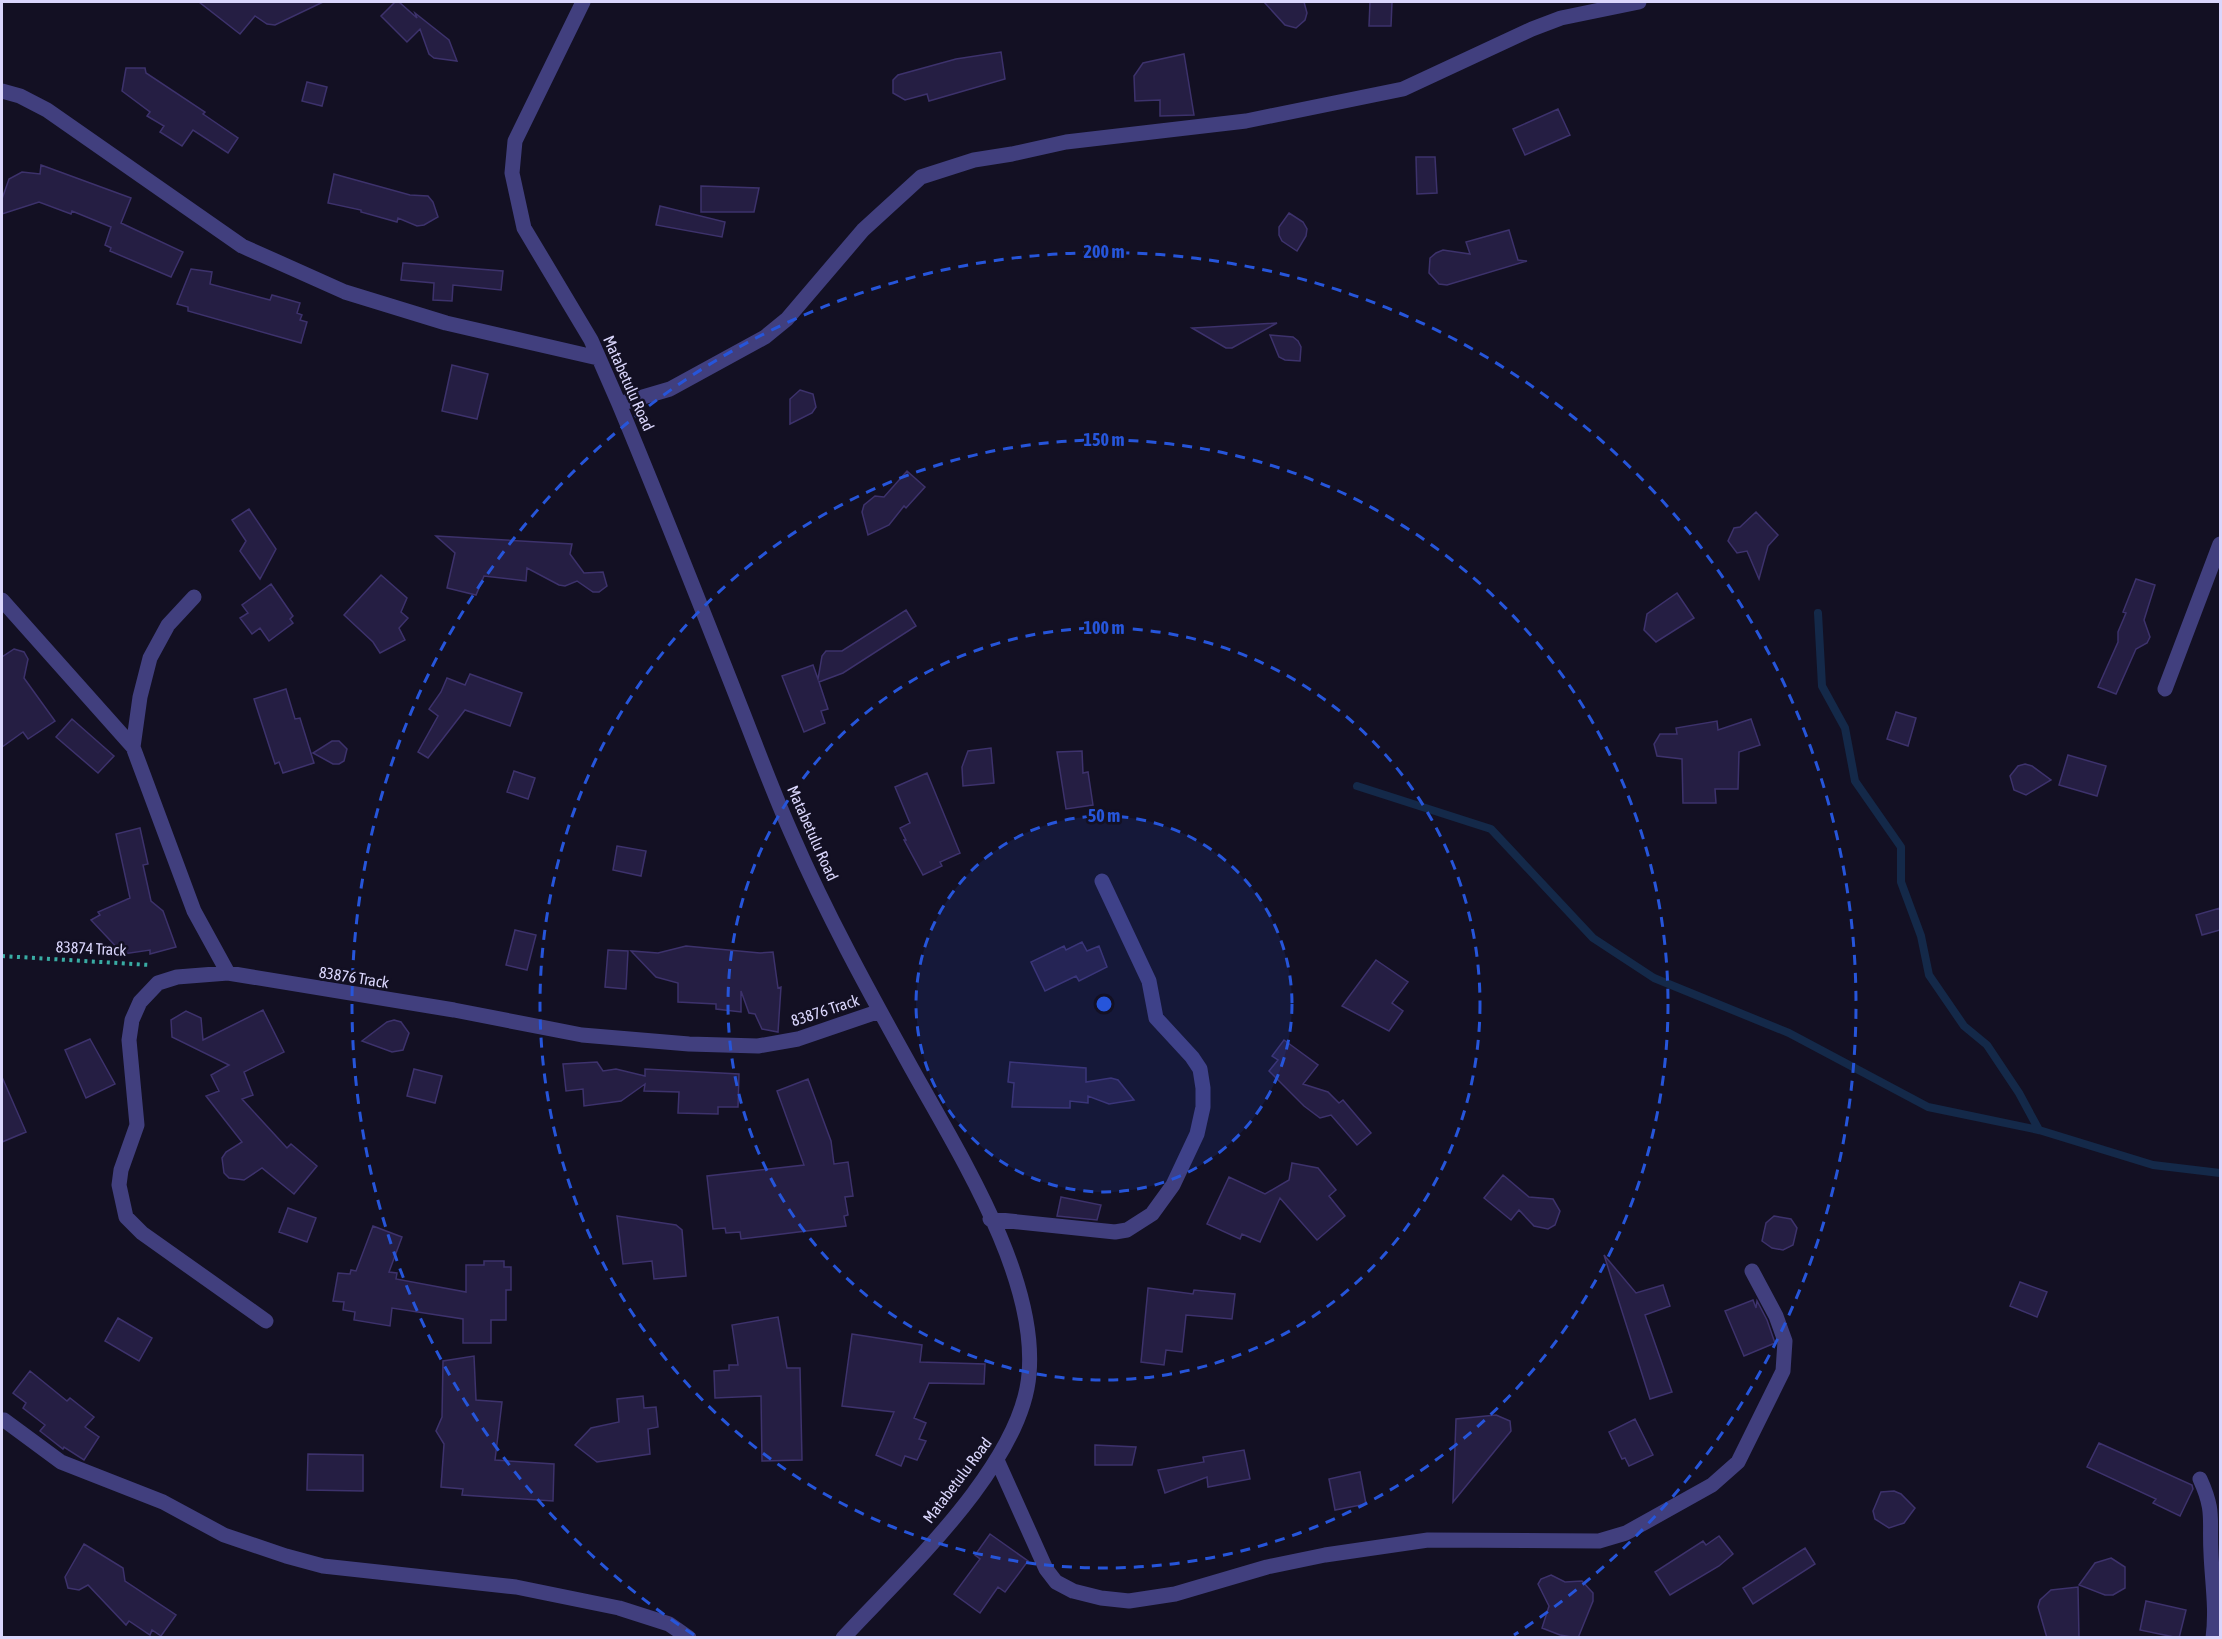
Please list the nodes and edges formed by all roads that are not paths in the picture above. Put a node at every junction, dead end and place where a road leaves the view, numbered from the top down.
1 (583, 2) edge
2 (1639, 2) edge
3 (2, 91) edge
4 (598, 358) junction
5 (619, 404) junction
6 (2220, 544) edge
7 (194, 597) dead end
8 (2, 600) edge
9 (2165, 689) dead end
10 (133, 747) junction
11 (1102, 882) dead end
12 (228, 973) junction
13 (880, 1011) junction
14 (990, 1219) junction
15 (1752, 1271) dead end
16 (266, 1321) dead end
17 (4, 1420) dead end
18 (996, 1460) junction
19 (2200, 1479) dead end
20 (689, 1638) edge
21 (843, 1638) edge
22 (2213, 1638) edge

1 - 4 street, Matabetulu Road
2 - 5 street
3 - 4 street
4 - 5 street, Matabetulu Road
5 - 13 street, Matabetulu Road
6 - 9 street
7 - 10 street
8 - 10 street
10 - 12 street
11 - 14 street
12 - 13 street, 83876 Track
12 - 16 street, 83876 Track
13 - 14 street, Matabetulu Road
14 - 18 street, Matabetulu Road
15 - 18 street
17 - 20 street
18 - 21 street, Matabetulu Road
19 - 22 street

